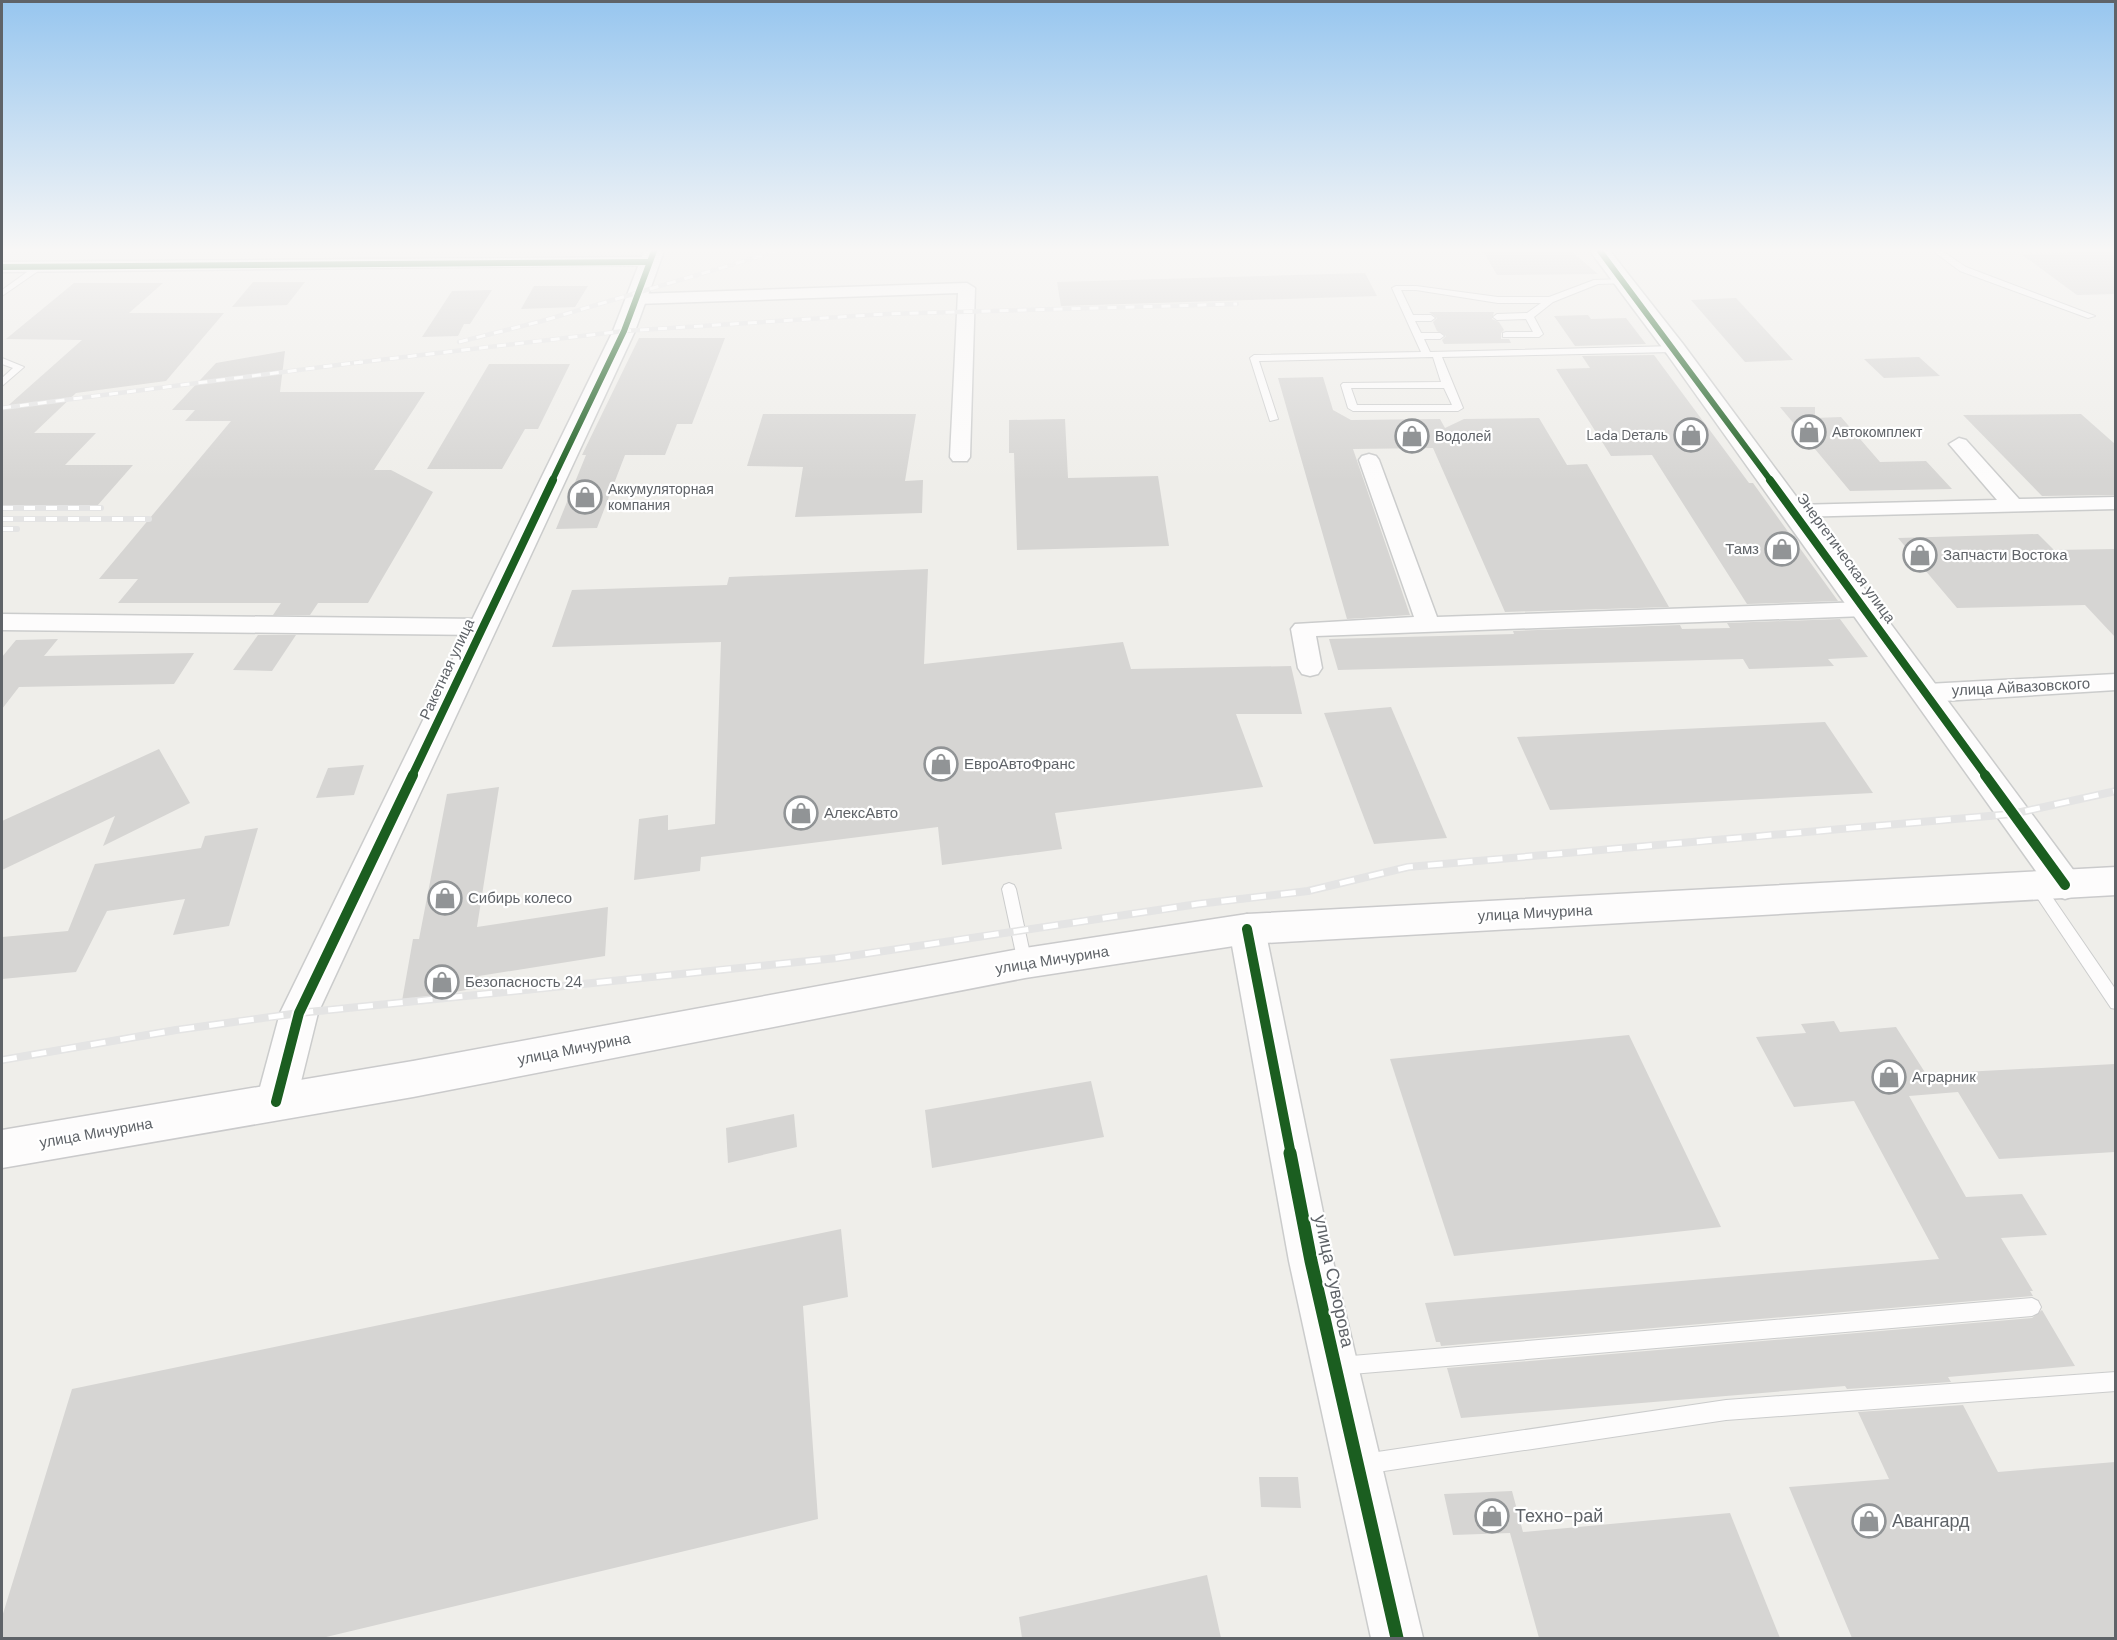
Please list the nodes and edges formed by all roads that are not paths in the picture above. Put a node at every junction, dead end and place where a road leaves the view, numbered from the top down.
1 (625, 328) edge
2 (966, 328) edge
3 (1414, 328) edge
4 (1535, 328) edge
5 (1659, 328) edge
6 (1506, 335) dead end
7 (1418, 336) junction
8 (1440, 336) dead end
9 (1675, 349) junction
10 (1431, 353) junction
11 (2, 361) edge
12 (2, 383) edge
13 (1448, 385) junction
14 (1273, 419) dead end
15 (1959, 444) dead end
16 (960, 457) dead end
17 (1369, 460) dead end
18 (2115, 503) edge
19 (2014, 506) junction
20 (1794, 511) junction
21 (1865, 609) junction
22 (2, 622) edge
23 (1428, 624) junction
24 (483, 627) junction
25 (1310, 668) dead end
26 (2115, 682) edge
27 (1927, 693) junction
28 (2115, 881) edge
29 (2051, 885) junction
30 (1009, 889) dead end
31 (1247, 929) junction
32 (1025, 963) junction
33 (2115, 1004) edge
34 (276, 1102) junction
35 (2, 1149) edge
36 (2032, 1307) dead end
37 (1336, 1367) junction
38 (2115, 1381) edge
39 (1359, 1465) junction
40 (1397, 1638) edge

1 - 24 street, Ракетная улица
2 - 16 street
3 - 7 lane
4 - 6 lane
5 - 9 street, Энергетическая улица
7 - 8 lane
7 - 10 lane
9 - 10 lane
9 - 20 street, Энергетическая улица
10 - 13 lane
10 - 14 lane
11 - 12 lane
13 - 13 lane
15 - 19 street
17 - 23 street
18 - 19 street
19 - 20 street
20 - 21 street, Энергетическая улица
21 - 23 street
21 - 27 street, Энергетическая улица
22 - 24 street
23 - 25 street
24 - 34 street, Ракетная улица
26 - 27 street, улица Айвазовского
27 - 29 street, Энергетическая улица
28 - 29 street, улица Мичурина
29 - 31 street, улица Мичурина
29 - 33 lane
30 - 32 lane
31 - 32 street, улица Мичурина
31 - 37 street, улица Суворова
32 - 34 street, улица Мичурина
34 - 35 street, улица Мичурина
36 - 37 lane
37 - 39 street, улица Суворова
38 - 39 lane
39 - 40 street, улица Суворова

